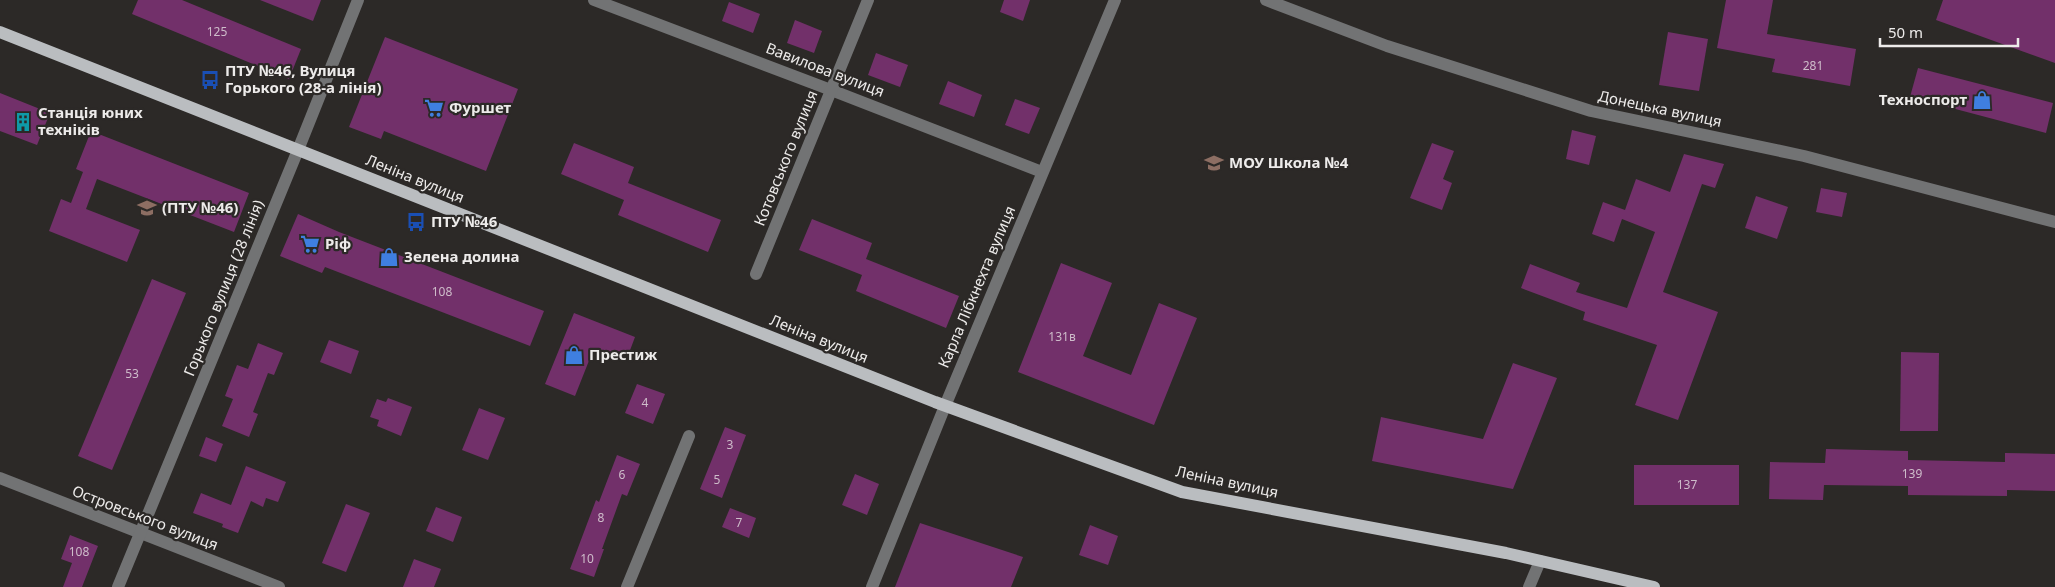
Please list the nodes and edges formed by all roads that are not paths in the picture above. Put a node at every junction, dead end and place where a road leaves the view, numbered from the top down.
1 (358, 0) edge
2 (594, 0) edge
3 (868, 0) edge
4 (1115, 0) edge
5 (1266, 0) edge
6 (0, 32) edge
7 (831, 90) junction
8 (298, 150) junction
9 (1042, 172) junction
10 (2055, 222) edge
11 (756, 274) dead end
12 (945, 406) junction
13 (689, 436) dead end
14 (0, 478) edge
15 (140, 534) junction
16 (1540, 560) junction
17 (118, 587) edge
18 (279, 587) edge
19 (627, 587) edge
20 (872, 587) edge
21 (1529, 587) edge
22 (1654, 587) edge

1 - 8 street, Горького вулиця (28 лiнiя)
2 - 7 street, Вавилова вулиця
3 - 7 street, Котовського вулиця
4 - 9 street, Карла Лібкнехта вулиця
5 - 10 street, Донецька вулиця
6 - 8 main road, Леніна вулиця
7 - 9 street, Вавилова вулиця
7 - 11 street, Котовського вулиця
8 - 12 main road, Леніна вулиця
8 - 15 street, Горького вулиця (28 лiнiя)
9 - 12 street, Карла Лібкнехта вулиця
12 - 16 main road, Леніна вулиця
12 - 20 street, Карла Лібкнехта вулиця
13 - 19 street
14 - 15 street, Островського вулиця
15 - 17 street, Горького вулиця (28 лiнiя)
15 - 18 street, Островського вулиця
16 - 21 street
16 - 22 main road, Леніна вулиця

